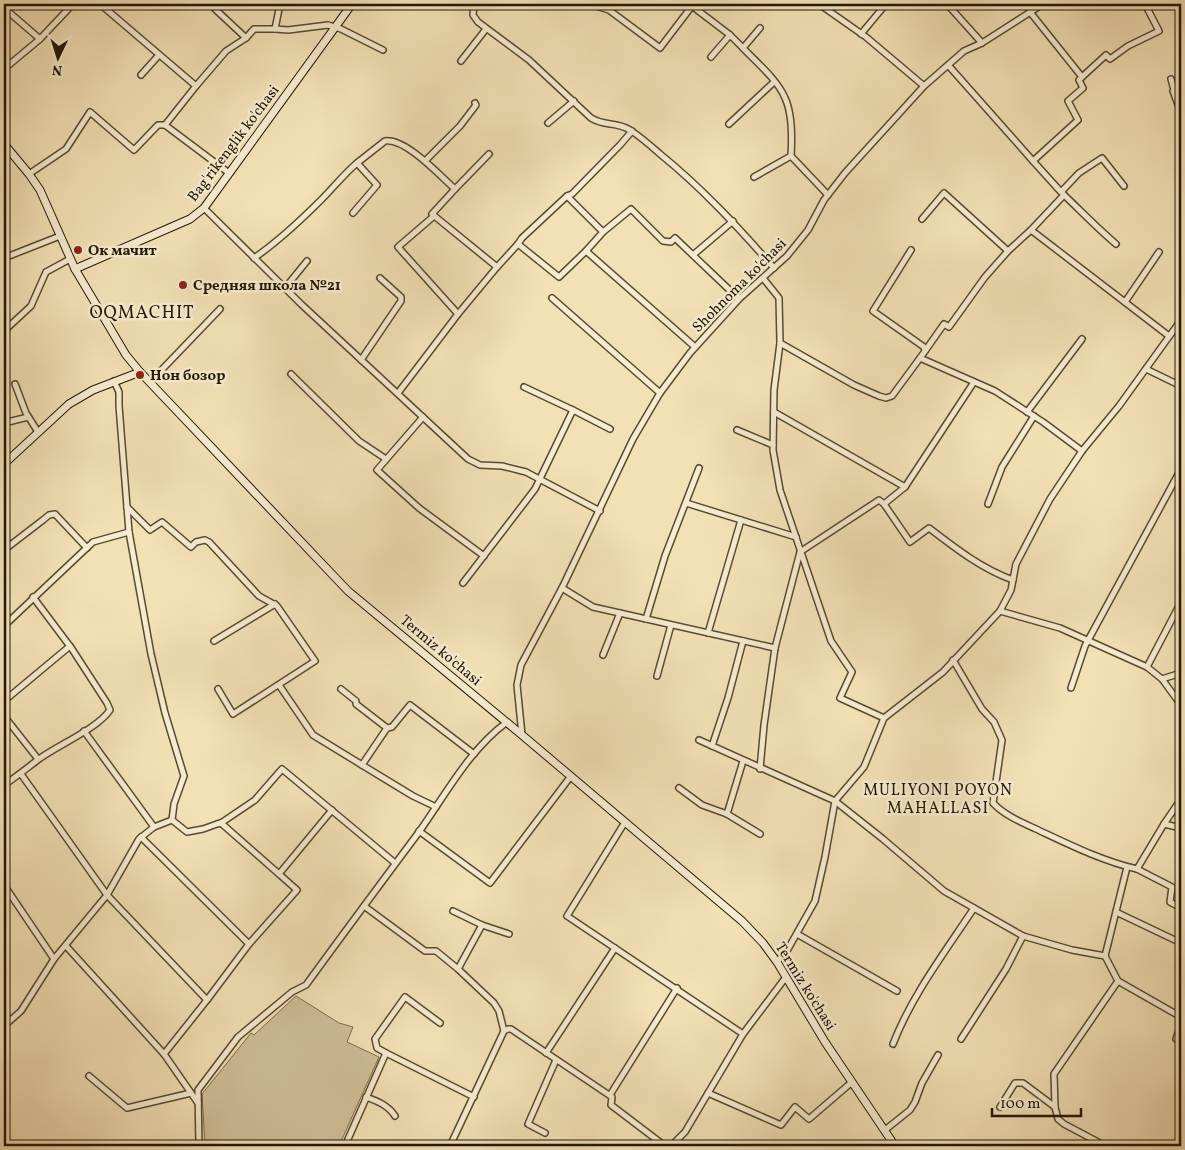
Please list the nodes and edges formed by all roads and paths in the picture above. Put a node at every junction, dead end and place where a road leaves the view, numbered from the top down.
1 (73, 4) edge
2 (100, 4) edge
3 (280, 4) edge
4 (352, 4) edge
5 (474, 4) edge
6 (590, 4) edge
7 (819, 4) edge
8 (886, 4) edge
9 (947, 4) edge
10 (1043, 4) edge
11 (1150, 4) edge
12 (691, 5) edge
13 (4, 8) edge
14 (215, 9) dead end
15 (1030, 12) junction
16 (336, 27) junction
17 (486, 28) junction
18 (760, 28) dead end
19 (275, 29) junction
20 (861, 34) junction
21 (730, 35) junction
22 (246, 38) junction
23 (40, 39) junction
24 (982, 44) junction
25 (743, 48) junction
26 (382, 50) dead end
27 (159, 55) junction
28 (711, 57) dead end
29 (461, 61) dead end
30 (948, 65) junction
31 (4, 69) edge
32 (141, 75) dead end
33 (1082, 77) junction
34 (1171, 79) dead end
35 (774, 82) junction
36 (196, 86) junction
37 (924, 86) junction
38 (574, 101) junction
39 (474, 103) dead end
40 (1181, 113) edge
41 (548, 123) dead end
42 (729, 124) dead end
43 (165, 125) junction
44 (632, 131) junction
45 (4, 144) edge
46 (490, 154) dead end
47 (791, 156) junction
48 (425, 161) junction
49 (1033, 161) junction
50 (357, 162) junction
51 (1181, 169) edge
52 (229, 173) junction
53 (29, 174) junction
54 (1181, 174) edge
55 (754, 177) dead end
56 (1124, 186) dead end
57 (455, 189) junction
58 (1062, 194) junction
59 (828, 195) junction
60 (567, 196) junction
61 (204, 208) junction
62 (353, 213) dead end
63 (434, 216) junction
64 (922, 220) dead end
65 (733, 221) junction
66 (1031, 230) junction
67 (603, 232) junction
68 (60, 236) junction
69 (518, 244) junction
70 (1116, 244) dead end
71 (910, 250) dead end
72 (586, 251) junction
73 (1008, 251) junction
74 (1159, 252) dead end
75 (693, 255) junction
76 (4, 258) edge
77 (254, 258) junction
78 (70, 259) junction
79 (307, 261) dead end
80 (497, 267) junction
81 (774, 268) junction
82 (75, 269) junction
83 (380, 278) dead end
84 (763, 278) junction
85 (285, 288) junction
86 (552, 298) dead end
87 (738, 299) junction
88 (1125, 302) junction
89 (220, 309) dead end
90 (458, 314) junction
91 (1181, 320) edge
92 (4, 331) edge
93 (1170, 336) junction
94 (1082, 338) dead end
95 (780, 343) junction
96 (695, 347) junction
97 (925, 350) junction
98 (920, 358) junction
99 (361, 360) junction
100 (1146, 369) junction
101 (140, 372) junction
102 (291, 374) dead end
103 (114, 381) junction
104 (150, 382) junction
105 (974, 382) junction
106 (15, 384) dead end
107 (1181, 386) edge
108 (524, 387) dead end
109 (398, 393) junction
110 (660, 393) junction
111 (573, 410) junction
112 (774, 412) junction
113 (1027, 412) junction
114 (28, 416) junction
115 (1034, 416) junction
116 (424, 417) junction
117 (4, 423) edge
118 (610, 429) dead end
119 (737, 430) dead end
120 (38, 432) junction
121 (774, 445) junction
122 (1082, 451) junction
123 (386, 459) junction
124 (4, 464) edge
125 (699, 468) dead end
126 (1181, 470) edge
127 (540, 479) junction
128 (905, 487) junction
129 (686, 503) junction
130 (884, 504) junction
131 (988, 504) dead end
132 (126, 506) junction
133 (600, 511) junction
134 (741, 520) junction
135 (129, 532) junction
136 (796, 537) junction
137 (87, 548) junction
138 (4, 550) edge
139 (800, 552) junction
140 (484, 556) junction
141 (1013, 580) junction
142 (464, 583) dead end
143 (562, 588) junction
144 (34, 598) junction
145 (1181, 602) edge
146 (275, 604) junction
147 (1000, 611) junction
148 (620, 613) junction
149 (646, 619) junction
150 (671, 624) junction
151 (4, 626) edge
152 (708, 633) junction
153 (743, 640) junction
154 (1088, 640) junction
155 (214, 642) dead end
156 (70, 646) junction
157 (774, 648) junction
158 (604, 655) dead end
159 (954, 660) junction
160 (1147, 667) junction
161 (1181, 673) edge
162 (658, 676) dead end
163 (1162, 679) junction
164 (279, 685) junction
165 (1071, 688) dead end
166 (218, 689) dead end
167 (340, 689) dead end
168 (4, 700) edge
169 (1181, 705) edge
170 (4, 716) edge
171 (884, 718) junction
172 (507, 722) junction
173 (387, 728) junction
174 (84, 730) junction
175 (522, 735) junction
176 (699, 740) dead end
177 (712, 746) junction
178 (474, 754) junction
179 (38, 759) junction
180 (743, 761) junction
181 (362, 765) junction
182 (760, 769) junction
183 (21, 774) junction
184 (571, 776) junction
185 (4, 783) edge
186 (679, 788) dead end
187 (1181, 799) edge
188 (835, 801) junction
189 (436, 807) junction
190 (332, 810) junction
191 (727, 814) junction
192 (172, 820) junction
193 (625, 822) junction
194 (221, 823) junction
195 (1164, 824) junction
196 (154, 827) junction
197 (1181, 828) edge
198 (419, 831) junction
199 (760, 834) dead end
200 (141, 838) junction
201 (395, 863) junction
202 (1127, 867) junction
203 (1137, 869) junction
204 (279, 874) junction
205 (4, 885) edge
206 (107, 896) junction
207 (364, 906) junction
208 (974, 908) junction
209 (1181, 908) edge
210 (453, 911) dead end
211 (1116, 912) junction
212 (482, 925) junction
213 (509, 934) dead end
214 (797, 934) junction
215 (1023, 936) junction
216 (1181, 943) edge
217 (249, 944) junction
218 (66, 946) junction
219 (615, 948) junction
220 (1105, 956) junction
221 (54, 959) junction
222 (776, 962) junction
223 (458, 969) junction
224 (786, 977) junction
225 (1118, 981) junction
226 (677, 988) junction
227 (897, 991) dead end
228 (207, 1000) junction
229 (1181, 1017) edge
230 (440, 1022) dead end
231 (1181, 1024) edge
232 (4, 1026) edge
233 (504, 1031) junction
234 (743, 1034) junction
235 (961, 1039) dead end
236 (1181, 1043) edge
237 (893, 1044) dead end
238 (386, 1053) junction
239 (546, 1053) junction
240 (164, 1054) junction
241 (938, 1055) dead end
242 (556, 1060) junction
243 (90, 1076) dead end
244 (852, 1082) junction
245 (191, 1093) junction
246 (708, 1093) junction
247 (610, 1095) junction
248 (366, 1097) junction
249 (474, 1098) junction
250 (198, 1104) junction
251 (1000, 1107) dead end
252 (1055, 1107) junction
253 (395, 1116) dead end
254 (885, 1130) junction
255 (545, 1133) dead end
256 (676, 1142) junction
257 (198, 1146) edge
258 (345, 1146) edge
259 (450, 1146) edge
260 (665, 1146) edge
261 (670, 1146) edge
262 (681, 1146) edge
263 (895, 1146) edge
264 (1102, 1146) edge

1 - 23 street
2 - 27 street
3 - 19 street
4 - 16 main road, Bag'rikenglik ko'chasi
5 - 17 street
6 - 12 street
7 - 20 street
8 - 20 street
9 - 24 street
10 - 15 street, Shohnoma ko'chasi
11 - 33 street
12 - 21 street
13 - 23 street
14 - 22 street
15 - 24 street, Shohnoma ko'chasi
15 - 33 street
16 - 19 street
16 - 26 street
16 - 52 main road, Bag'rikenglik ko'chasi
17 - 29 street
17 - 38 street
18 - 25 street
19 - 22 street
20 - 37 street
21 - 25 street
21 - 28 street
22 - 36 street
23 - 31 street
24 - 30 street, Shohnoma ko'chasi
25 - 35 street
27 - 32 street
27 - 36 street
30 - 37 street, Shohnoma ko'chasi
30 - 49 street
33 - 49 street
34 - 40 street
35 - 42 street
35 - 47 street
36 - 43 street
37 - 59 street, Shohnoma ko'chasi
38 - 41 street
38 - 44 street
39 - 48 street
43 - 52 street
43 - 53 street
44 - 60 street
44 - 65 street
45 - 53 main road, Termiz ko'chasi
46 - 57 street
47 - 55 street
47 - 59 street
48 - 50 street
48 - 57 street
49 - 58 street
50 - 62 street
50 - 77 street
51 - 54 street
52 - 61 main road, Bag'rikenglik ko'chasi
53 - 68 main road, Termiz ko'chasi
56 - 58 street
57 - 63 street
58 - 66 street
58 - 70 street
59 - 81 street, Shohnoma ko'chasi
60 - 67 street
60 - 69 street
61 - 77 street
61 - 82 main road, Bag'rikenglik ko'chasi
63 - 80 street
63 - 90 street
64 - 73 street
65 - 75 street
65 - 81 street
66 - 73 street
66 - 88 street
67 - 72 street
67 - 75 street
68 - 76 street
68 - 78 main road, Termiz ko'chasi
69 - 72 street
69 - 80 street
71 - 97 street
72 - 96 street
73 - 97 street
74 - 88 street
75 - 87 street
77 - 85 street
78 - 82 main road, Termiz ko'chasi
78 - 92 street
79 - 85 street
80 - 90 street
81 - 84 street, Shohnoma ko'chasi
82 - 101 main road, Termiz ko'chasi
83 - 99 street
84 - 87 street, Shohnoma ko'chasi
84 - 95 street
85 - 99 street
86 - 110 street
87 - 96 street, Shohnoma ko'chasi
88 - 93 street
89 - 104 street
90 - 109 street
91 - 93 street
93 - 100 street
94 - 113 street
95 - 98 street
95 - 112 street
96 - 110 street, Shohnoma ko'chasi
97 - 98 street
98 - 105 street
99 - 109 street
100 - 107 street
100 - 122 street
101 - 103 main road
101 - 104 main road, Termiz ko'chasi
102 - 123 street
103 - 120 main road
103 - 132 street
104 - 172 main road, Termiz ko'chasi
105 - 113 street
105 - 128 street
106 - 114 street
108 - 111 street
109 - 116 street
110 - 133 street, Shohnoma ko'chasi
111 - 118 street
111 - 127 street
112 - 121 street
112 - 128 street
113 - 115 street
114 - 117 street
114 - 120 street
115 - 122 street
115 - 131 street
116 - 123 street
116 - 127 street
119 - 121 street
120 - 124 main road
121 - 136 street
122 - 141 street
123 - 140 street
125 - 129 street
126 - 154 street
127 - 133 street
127 - 140 street
128 - 130 street
129 - 134 street
129 - 149 street
130 - 139 street
130 - 141 street
132 - 135 street
132 - 146 street
133 - 143 street, Shohnoma ko'chasi
134 - 136 street
134 - 152 street
135 - 137 street
135 - 192 street
136 - 139 street
137 - 138 street
137 - 144 street
139 - 157 street
139 - 171 street
140 - 142 street
141 - 147 street
143 - 148 street
143 - 175 street, Shohnoma ko'chasi
144 - 151 street
144 - 156 street
145 - 160 street
146 - 155 street
146 - 164 street
147 - 154 street
147 - 159 street
148 - 149 street
148 - 158 street
149 - 150 street
150 - 152 street
150 - 162 street
152 - 153 street
153 - 157 street
153 - 177 street
154 - 160 street
154 - 165 street
156 - 168 street
156 - 174 street
157 - 182 street
159 - 171 street
159 - 202 street
160 - 163 street
161 - 163 street
163 - 169 street
164 - 166 street
164 - 181 street
167 - 173 street
170 - 179 street
171 - 188 street
172 - 175 main road, Termiz ko'chasi
172 - 178 street
173 - 178 street
173 - 181 street
174 - 179 street
174 - 196 street
175 - 184 main road, Termiz ko'chasi
176 - 177 street
177 - 180 street
178 - 189 street
179 - 183 street
180 - 182 street
180 - 191 street
181 - 189 street
182 - 188 street
183 - 185 street
183 - 206 street
184 - 193 main road, Termiz ko'chasi
184 - 198 street
186 - 191 street
187 - 195 street
188 - 208 street
188 - 214 street
189 - 198 street
190 - 194 street
190 - 201 street
190 - 204 street
191 - 199 street
192 - 194 street
192 - 196 street
193 - 219 street
193 - 222 main road, Termiz ko'chasi
194 - 204 street
195 - 197 street
195 - 203 street
196 - 200 street
198 - 201 street
200 - 206 street
200 - 217 street
201 - 207 street
202 - 203 street
202 - 211 street
203 - 209 street
204 - 217 street
205 - 221 street
206 - 218 street
206 - 228 street
207 - 223 street
207 - 250 street
208 - 215 street
208 - 237 street
210 - 212 street
211 - 216 street
211 - 220 street
212 - 213 street
212 - 223 street
214 - 222 street
214 - 227 street
215 - 220 street
215 - 235 street
217 - 228 street
218 - 221 street
218 - 240 street
219 - 226 street
219 - 239 street
220 - 225 street
221 - 232 street
222 - 224 main road, Termiz ko'chasi
223 - 233 street
224 - 234 street
224 - 244 main road, Termiz ko'chasi
225 - 229 street
225 - 252 street
226 - 234 street
226 - 247 street
228 - 240 street
230 - 238 street
231 - 236 street
233 - 239 street
233 - 249 street
234 - 246 street
238 - 248 street
238 - 249 street
239 - 242 street
240 - 245 street
241 - 254 street
242 - 247 street
242 - 255 street
243 - 245 street
244 - 246 street
244 - 254 main road, Termiz ko'chasi
245 - 250 street
246 - 256 street
247 - 260 street
248 - 253 street
248 - 258 street
249 - 259 street
250 - 257 street
251 - 252 street
252 - 264 street
254 - 263 main road, Termiz ko'chasi
256 - 261 street
256 - 262 street

